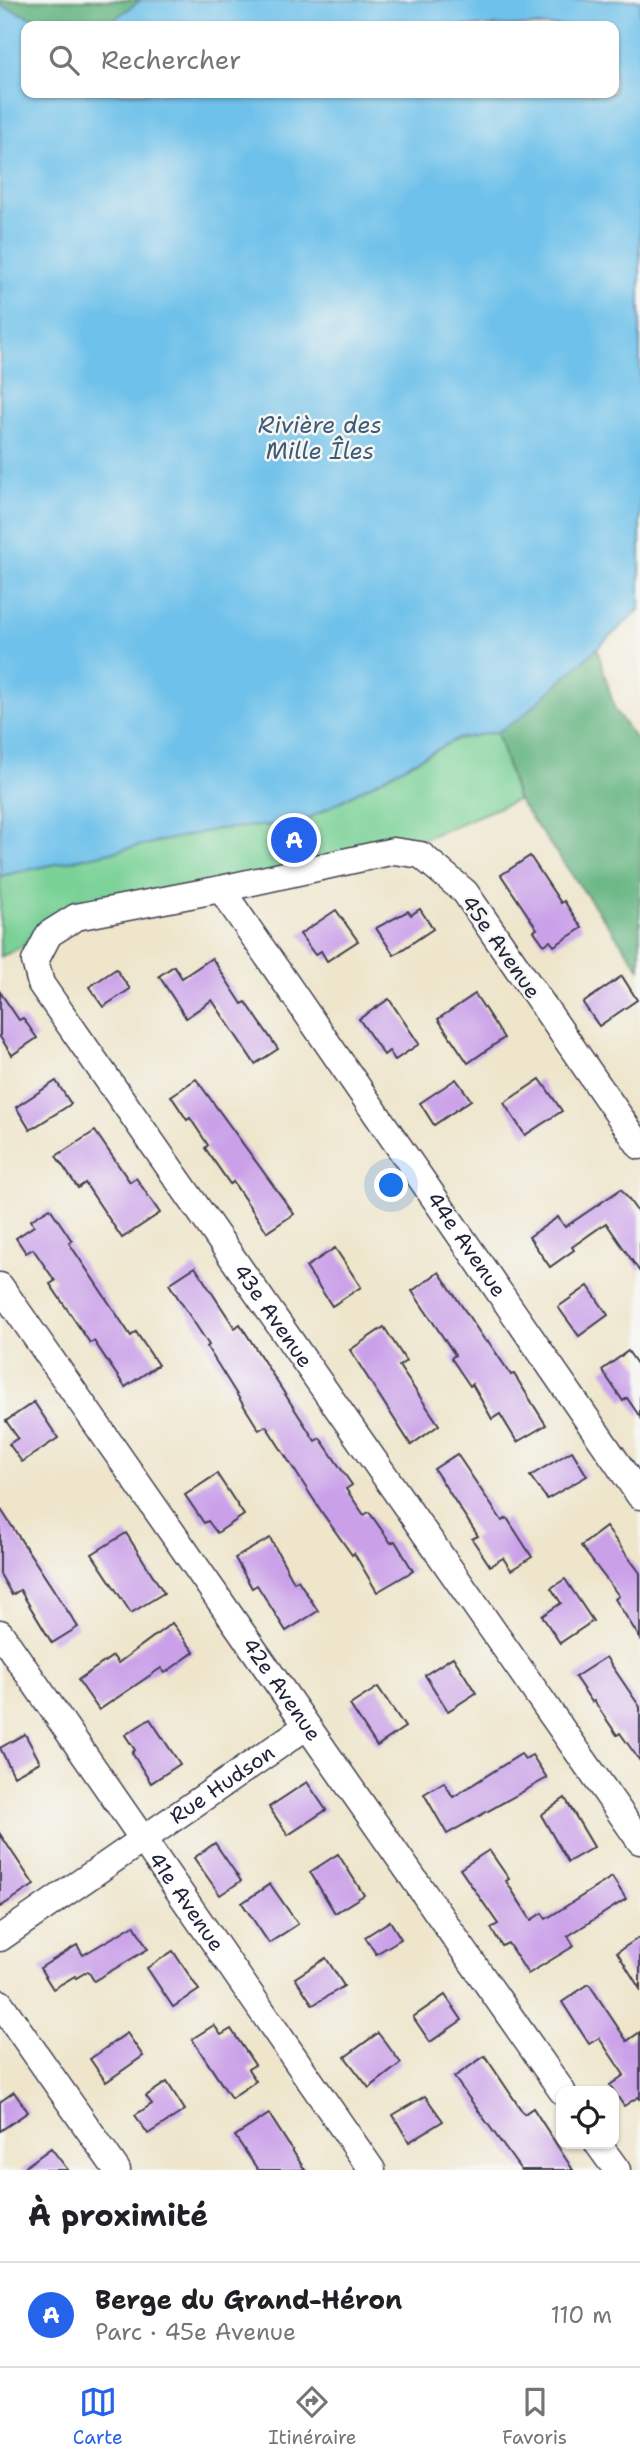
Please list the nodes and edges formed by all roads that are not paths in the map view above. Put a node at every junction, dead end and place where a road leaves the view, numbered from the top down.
1 (222, 889) junction
2 (640, 1146) edge
3 (0, 1286) edge
4 (640, 1496) edge
5 (0, 1633) edge
6 (307, 1726) junction
7 (143, 1840) junction
8 (640, 1841) edge
9 (0, 1938) edge
10 (0, 2003) edge
11 (559, 2086) edge
12 (602, 2149) edge
13 (117, 2170) edge
14 (372, 2170) edge
15 (617, 2170) edge

1 - 2 street, 45e Avenue
1 - 4 street, 44e Avenue
1 - 8 street, 43e Avenue
3 - 6 street, 42e Avenue
5 - 7 street, 41e Avenue
6 - 7 street, Rue Hudson
6 - 11 street, 42e Avenue
7 - 9 street, Rue Hudson
7 - 14 street, 41e Avenue
10 - 13 street
12 - 15 street

